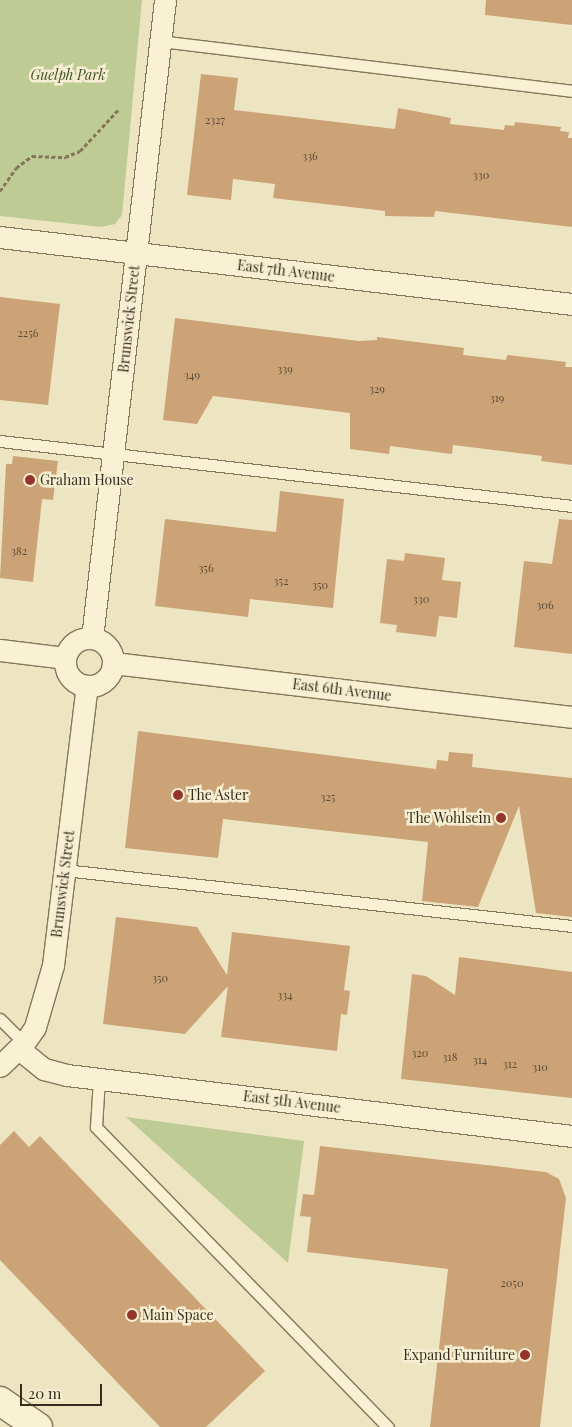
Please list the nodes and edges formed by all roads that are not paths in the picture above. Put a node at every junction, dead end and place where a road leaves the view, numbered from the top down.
1 (165, 0) edge
2 (160, 41) junction
3 (572, 91) edge
4 (0, 238) edge
5 (136, 254) junction
6 (572, 304) edge
7 (0, 441) edge
8 (114, 454) junction
9 (572, 506) edge
10 (92, 638) junction
11 (0, 650) edge
12 (65, 658) junction
13 (113, 663) junction
14 (88, 686) junction
15 (572, 717) edge
16 (64, 870) junction
17 (572, 926) edge
18 (0, 1019) edge
19 (22, 1046) junction
20 (0, 1066) edge
21 (99, 1078) junction
22 (572, 1136) edge
23 (0, 1401) edge
24 (38, 1427) edge
25 (388, 1427) edge

1 - 2 street, Brunswick Street
2 - 3 lane
2 - 5 street, Brunswick Street
4 - 5 street, East 7th Avenue
5 - 6 street, East 7th Avenue
5 - 8 street, Brunswick Street
7 - 8 lane
8 - 9 lane
8 - 10 street, Brunswick Street
10 - 12 street
10 - 13 street
11 - 12 street
12 - 14 street
13 - 14 street
13 - 15 street, East 6th Avenue
14 - 16 street, Brunswick Street
16 - 17 lane
16 - 19 street, Brunswick Street
18 - 19 lane
19 - 20 street, Brunswick Street
19 - 21 street, East 5th Avenue
21 - 22 street, East 5th Avenue
21 - 25 lane
23 - 24 main road

